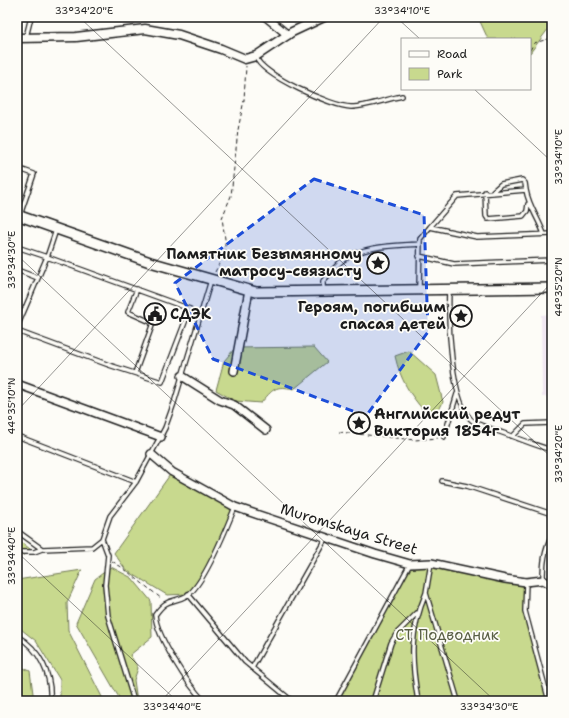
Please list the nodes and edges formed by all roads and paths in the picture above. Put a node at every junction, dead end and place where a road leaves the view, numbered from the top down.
1 (31, 17) edge
2 (266, 17) edge
3 (324, 17) edge
4 (548, 17) edge
5 (552, 20) edge
6 (288, 35) junction
7 (17, 38) edge
8 (552, 38) edge
9 (26, 39) junction
10 (531, 48) edge
11 (256, 56) junction
12 (245, 59) junction
13 (402, 96) dead end
14 (17, 168) edge
15 (526, 190) junction
16 (485, 192) junction
17 (492, 192) junction
18 (528, 204) junction
19 (18, 216) edge
20 (430, 227) junction
21 (56, 229) junction
22 (544, 234) junction
23 (552, 234) edge
24 (420, 244) junction
25 (17, 247) edge
26 (419, 256) junction
27 (47, 257) junction
28 (552, 260) edge
29 (17, 270) edge
30 (38, 278) junction
31 (211, 279) junction
32 (552, 288) edge
33 (137, 289) junction
34 (249, 290) junction
35 (448, 290) junction
36 (419, 291) junction
37 (323, 292) junction
38 (17, 327) edge
39 (17, 330) edge
40 (234, 371) dead end
41 (135, 373) junction
42 (182, 376) junction
43 (17, 384) edge
44 (458, 393) junction
45 (552, 423) edge
46 (266, 430) dead end
47 (339, 432) dead end
48 (17, 436) edge
49 (513, 436) junction
50 (161, 437) junction
51 (444, 437) joint
52 (552, 450) edge
53 (151, 454) junction
54 (442, 481) dead end
55 (136, 482) junction
56 (235, 508) junction
57 (552, 514) edge
58 (17, 531) edge
59 (552, 536) edge
60 (326, 537) junction
61 (102, 539) junction
62 (42, 549) junction
63 (17, 552) edge
64 (108, 555) junction
65 (431, 563) junction
66 (410, 564) junction
67 (543, 580) junction
68 (526, 582) junction
69 (552, 585) edge
70 (426, 593) junction
71 (188, 594) junction
72 (166, 602) junction
73 (417, 613) junction
74 (17, 636) edge
75 (252, 668) junction
76 (50, 701) edge
77 (134, 701) edge
78 (204, 701) edge
79 (292, 701) edge
80 (336, 701) edge
81 (373, 701) edge
82 (418, 701) edge
83 (458, 701) edge
84 (549, 701) edge

1 - 9 lane
2 - 6 street
3 - 6 street
4 - 5 path
6 - 11 street
7 - 9 street
8 - 10 path
9 - 12 street
11 - 12 street
11 - 13 lane
12 - 31 path
14 - 19 lane
15 - 17 lane
15 - 17 lane
15 - 18 lane
16 - 17 lane
16 - 18 lane
16 - 20 lane
18 - 22 lane
19 - 21 main road
20 - 22 lane
20 - 24 lane
21 - 27 lane
21 - 31 main road
22 - 23 lane
24 - 26 lane
24 - 37 lane
25 - 27 lane
26 - 28 lane
26 - 36 lane
27 - 30 lane
27 - 33 lane
29 - 30 lane
30 - 38 lane
31 - 34 main road
31 - 42 lane
32 - 35 main road
33 - 41 lane
33 - 41 lane
34 - 37 main road
34 - 40 street
35 - 36 main road
35 - 44 lane
36 - 37 main road
39 - 41 lane
42 - 46 street
42 - 50 lane
43 - 50 street
44 - 49 lane
44 - 51 lane
45 - 49 lane
47 - 51 path
48 - 55 lane
49 - 52 lane
50 - 53 lane
53 - 55 lane
53 - 56 street, Muromskaya Street
54 - 57 lane
55 - 61 lane
56 - 60 street, Muromskaya Street
56 - 71 lane
58 - 62 lane
59 - 67 lane
60 - 66 street, Muromskaya Street
60 - 75 lane
61 - 62 lane
61 - 64 lane
62 - 63 lane
64 - 72 path
64 - 77 lane
65 - 66 street, Muromskaya Street
65 - 68 street, Muromskaya Street
65 - 70 lane
66 - 80 lane
67 - 68 street, Muromskaya Street
67 - 69 street
68 - 84 lane
70 - 73 lane
70 - 83 lane
71 - 72 lane
71 - 75 lane
72 - 78 lane
73 - 81 lane
73 - 82 lane
74 - 76 lane
75 - 79 lane

